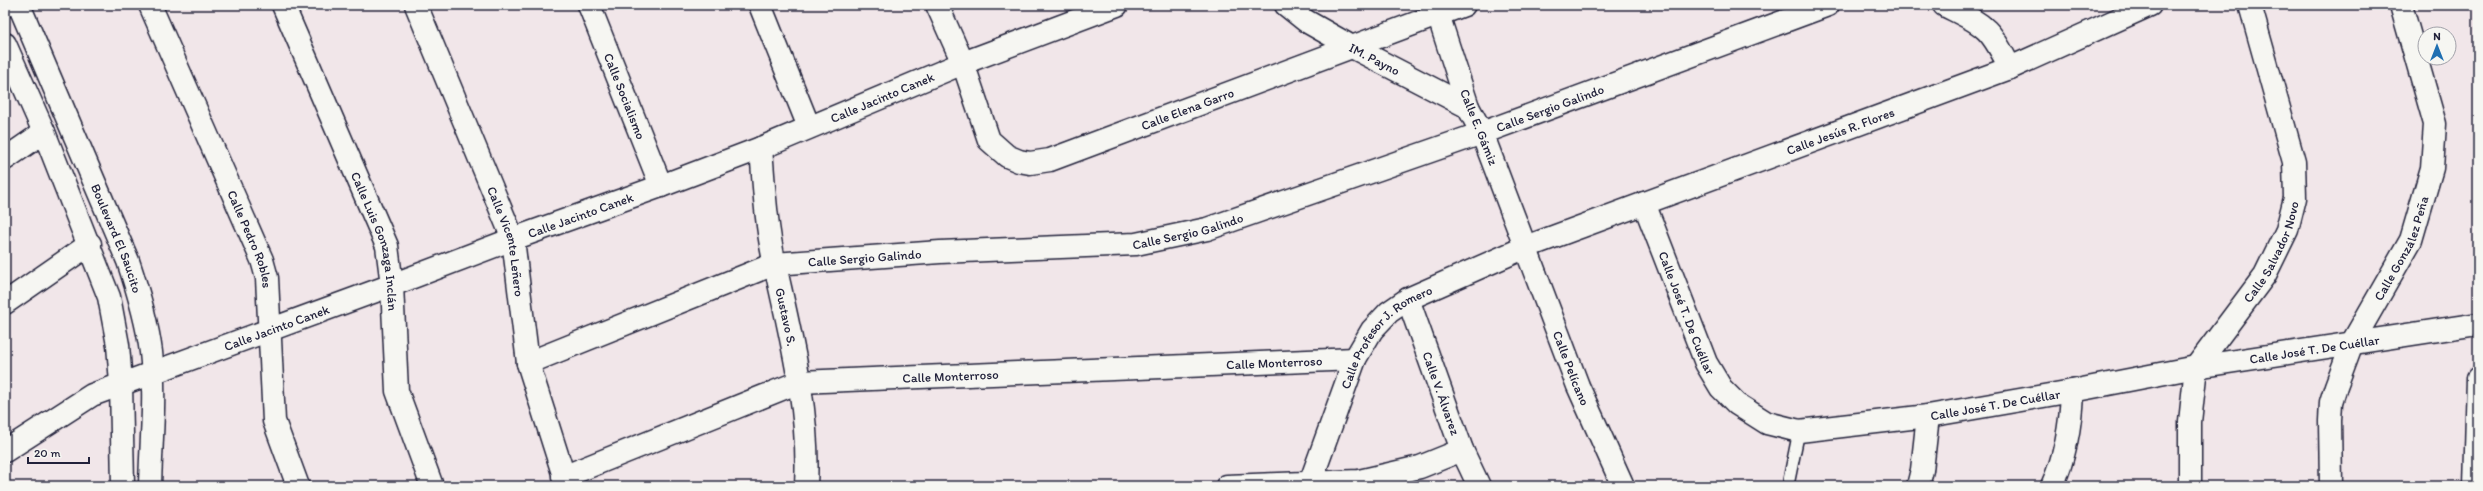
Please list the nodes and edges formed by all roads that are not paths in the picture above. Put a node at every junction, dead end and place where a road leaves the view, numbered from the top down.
1 (19, 5) edge
2 (150, 5) edge
3 (283, 5) edge
4 (416, 5) edge
5 (589, 5) edge
6 (760, 5) edge
7 (937, 5) edge
8 (1286, 5) edge
9 (1464, 5) edge
10 (1828, 5) edge
11 (1944, 5) edge
12 (2150, 5) edge
13 (2250, 5) edge
14 (2401, 5) edge
15 (1108, 7) edge
16 (1437, 10) edge
17 (2118, 12) edge
18 (5, 44) edge
19 (1352, 47) junction
20 (963, 63) junction
21 (2010, 68) junction
22 (1468, 107) junction
23 (809, 127) junction
24 (44, 132) junction
25 (1482, 133) junction
26 (761, 148) junction
27 (5, 159) edge
28 (661, 186) junction
29 (1644, 203) junction
30 (513, 239) junction
31 (90, 244) junction
32 (1526, 247) junction
33 (774, 264) junction
34 (392, 285) junction
35 (1408, 299) junction
36 (5, 303) edge
37 (2478, 324) edge
38 (270, 330) junction
39 (2352, 342) junction
40 (1355, 359) junction
41 (528, 363) junction
42 (2196, 367) junction
43 (152, 374) junction
44 (2478, 378) edge
45 (799, 382) junction
46 (121, 383) junction
47 (2072, 391) junction
48 (1928, 416) junction
49 (1799, 431) junction
50 (1462, 450) junction
51 (5, 451) edge
52 (1789, 480) dead end
53 (565, 481) edge
54 (1309, 484) edge
55 (123, 486) edge
56 (150, 486) edge
57 (298, 486) edge
58 (432, 486) edge
59 (806, 486) edge
60 (1227, 486) edge
61 (1479, 486) edge
62 (1623, 486) edge
63 (1918, 486) edge
64 (2052, 486) edge
65 (2190, 486) edge
66 (2332, 486) edge
67 (2475, 486) edge

1 - 43 street, Boulevard El Saucito
2 - 38 street, Calle Pedro Robles
3 - 34 street, Calle Luis Gonzaga Inclán
4 - 30 street, Calle Vicente Leñero
5 - 28 street, Calle Socialismo
6 - 23 street
7 - 20 street, Calle Elena Garro
8 - 19 street, IM. Payno
9 - 16 street, Calle Elena Garro
10 - 25 street, Calle Sergio Galindo
11 - 21 street
12 - 17 street, Calle Jesús R. Flores
13 - 42 street, Calle Salvador Novo
14 - 39 street, Calle González Peña
15 - 20 street, Calle Jacinto Canek
16 - 19 street, Calle Elena Garro
16 - 22 street, Calle E. Gámiz
17 - 21 street, Calle Jesús R. Flores
18 - 24 street
19 - 20 street, Calle Elena Garro
19 - 22 street, IM. Payno
20 - 23 street, Calle Jacinto Canek
21 - 29 street, Calle Jesús R. Flores
22 - 25 street, Calle E. Gámiz
23 - 26 street, Calle Jacinto Canek
24 - 27 street
24 - 31 street
25 - 32 street, Calle E. Gámiz
25 - 33 street, Calle Sergio Galindo
26 - 28 street, Calle Jacinto Canek
26 - 33 street, Gustavo S.
28 - 30 street, Calle Jacinto Canek
29 - 32 street, Calle Jesús R. Flores
29 - 49 street, Calle José T. De Cuéllar
30 - 34 street, Calle Jacinto Canek
30 - 41 street, Calle Vicente Leñero
31 - 36 street
31 - 46 street
32 - 35 street, Calle Profesor J. Romero
32 - 62 street, Calle Pelícano
33 - 41 street, Calle Sergio Galindo
33 - 45 street, Gustavo S.
34 - 38 street, Calle Jacinto Canek
34 - 58 street, Calle Luis Gonzaga Inclán
35 - 40 street, Calle Profesor J. Romero
35 - 50 street, Calle V. Álvarez
37 - 39 street, Calle José T. De Cuéllar
38 - 43 street, Calle Jacinto Canek
38 - 57 street, Calle Pedro Robles
39 - 42 street, Calle José T. De Cuéllar
39 - 66 street, Calle González Peña
40 - 45 street, Calle Monterroso
40 - 54 street, Calle Profesor J. Romero
41 - 53 street, Calle Vicente Leñero
42 - 47 street, Calle José T. De Cuéllar
42 - 65 street
43 - 46 street, Calle Jacinto Canek
43 - 56 street, Boulevard El Saucito
44 - 67 street
45 - 53 street, Calle Monterroso
45 - 59 street, Gustavo S.
46 - 51 street, Calle Jacinto Canek
46 - 55 street
47 - 48 street, Calle José T. De Cuéllar
47 - 64 street
48 - 49 street, Calle José T. De Cuéllar
48 - 63 street
49 - 52 lane
50 - 54 street
50 - 61 street, Calle V. Álvarez
54 - 60 street

